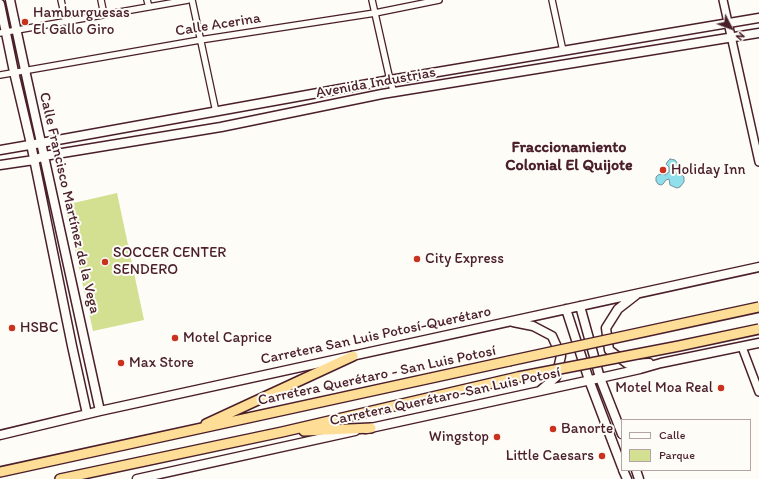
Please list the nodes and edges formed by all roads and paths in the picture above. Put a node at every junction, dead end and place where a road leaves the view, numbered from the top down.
1 (10, 0) edge
2 (61, 0) edge
3 (101, 0) edge
4 (147, 0) edge
5 (188, 0) edge
6 (192, 0) edge
7 (372, 0) edge
8 (439, 0) edge
9 (552, 0) edge
10 (723, 0) edge
11 (0, 4) edge
12 (149, 7) junction
13 (375, 13) junction
14 (104, 15) junction
15 (759, 18) edge
16 (66, 22) junction
17 (728, 24) junction
18 (17, 30) junction
19 (3, 33) edge
20 (759, 33) edge
21 (732, 38) junction
22 (200, 40) junction
23 (563, 51) junction
24 (25, 70) junction
25 (14, 72) junction
26 (0, 75) edge
27 (390, 80) junction
28 (394, 93) junction
29 (216, 112) junction
30 (42, 143) junction
31 (31, 144) junction
32 (0, 150) edge
33 (44, 156) junction
34 (34, 160) junction
35 (759, 162) edge
36 (0, 165) edge
37 (55, 206) junction
38 (44, 209) junction
39 (759, 267) edge
40 (638, 293) junction
41 (580, 306) junction
42 (759, 307) edge
43 (566, 309) junction
44 (510, 321) junction
45 (759, 328) edge
46 (85, 343) junction
47 (759, 343) edge
48 (72, 346) junction
49 (742, 347) junction
50 (353, 356) junction
51 (661, 363) junction
52 (600, 378) junction
53 (589, 380) junction
54 (539, 392) junction
55 (759, 392) edge
56 (100, 411) junction
57 (87, 414) junction
58 (371, 428) junction
59 (191, 431) junction
60 (621, 431) edge
61 (282, 432) junction
62 (0, 434) edge
63 (621, 464) edge
64 (0, 468) edge
65 (16, 468) junction
66 (103, 470) junction
67 (0, 472) edge
68 (60, 479) edge
69 (79, 479) edge
70 (137, 479) edge

1 - 18 main road, Calle Francisco Martínez de la Vega
2 - 16 street
3 - 14 street
4 - 12 street
5 - 12 street
6 - 22 street
7 - 13 street
8 - 13 street, Calle Acerina
9 - 23 street
10 - 17 street
11 - 19 main road, Calle Francisco Martínez de la Vega
12 - 14 street
13 - 22 street, Calle Acerina
13 - 27 street
14 - 16 street
15 - 17 main road, Avenida Industrias
16 - 18 street
17 - 21 street
17 - 23 main road, Avenida Industrias
18 - 19 street
18 - 24 main road, Calle Francisco Martínez de la Vega
19 - 25 main road, Calle Francisco Martínez de la Vega
20 - 21 main road, Avenida Industrias
21 - 28 main road, Avenida Industrias
21 - 35 street
22 - 24 street, Calle Acerina
22 - 29 street
23 - 27 main road, Avenida Industrias
24 - 25 street, Calle Acerina
24 - 30 main road, Calle Francisco Martínez de la Vega
25 - 26 street, Calle Acerina
25 - 31 main road, Calle Francisco Martínez de la Vega
27 - 28 street
27 - 29 main road, Avenida Industrias
28 - 33 main road, Avenida Industrias
29 - 30 main road, Avenida Industrias
30 - 31 main road, Avenida Industrias
30 - 33 main road, Calle Francisco Martínez de la Vega
31 - 32 main road, Avenida Industrias
31 - 34 main road, Calle Francisco Martínez de la Vega
33 - 34 main road, Avenida Industrias
33 - 37 main road, Calle Francisco Martínez de la Vega
34 - 36 main road, Avenida Industrias
34 - 38 main road, Calle Francisco Martínez de la Vega
37 - 38 main road
37 - 46 main road, Calle Francisco Martínez de la Vega
38 - 48 main road, Calle Francisco Martínez de la Vega
39 - 40 main road, Carretera San Luis Potosí-Querétaro
40 - 41 main road, Carretera San Luis Potosí-Querétaro
40 - 51 main road
41 - 43 main road, Carretera San Luis Potosí-Querétaro
41 - 52 main road
42 - 59 highway, Carretera Querétaro - San Luis Potosí, bridge
43 - 44 main road, Carretera San Luis Potosí-Querétaro
43 - 53 main road
44 - 50 main road, Carretera San Luis Potosí-Querétaro
44 - 54 main road
45 - 61 highway, Carretera Querétaro - San Luis Potosí, bridge
46 - 48 main road
46 - 56 main road, Calle Francisco Martínez de la Vega
47 - 49 main road, Carretera Querétaro-San Luis Potosí
48 - 57 main road, Calle Francisco Martínez de la Vega
49 - 51 main road, Carretera Querétaro-San Luis Potosí
49 - 55 street
50 - 56 main road, Carretera San Luis Potosí-Querétaro
50 - 59 highway
51 - 52 main road, Carretera Querétaro-San Luis Potosí
52 - 53 main road, Carretera Querétaro-San Luis Potosí
52 - 60 main road
53 - 54 main road, Carretera Querétaro-San Luis Potosí
53 - 63 main road
54 - 58 main road, Carretera Querétaro-San Luis Potosí
56 - 57 main road, Carretera San Luis Potosí-Querétaro
57 - 62 main road, Carretera San Luis Potosí-Querétaro
58 - 61 highway
58 - 70 main road, Carretera Querétaro-San Luis Potosí
59 - 65 highway, Carretera Querétaro - San Luis Potosí
61 - 66 highway, Carretera Querétaro - San Luis Potosí
64 - 65 highway
65 - 67 highway, Carretera Querétaro - San Luis Potosí
66 - 68 highway, Carretera Querétaro - San Luis Potosí
66 - 69 highway

